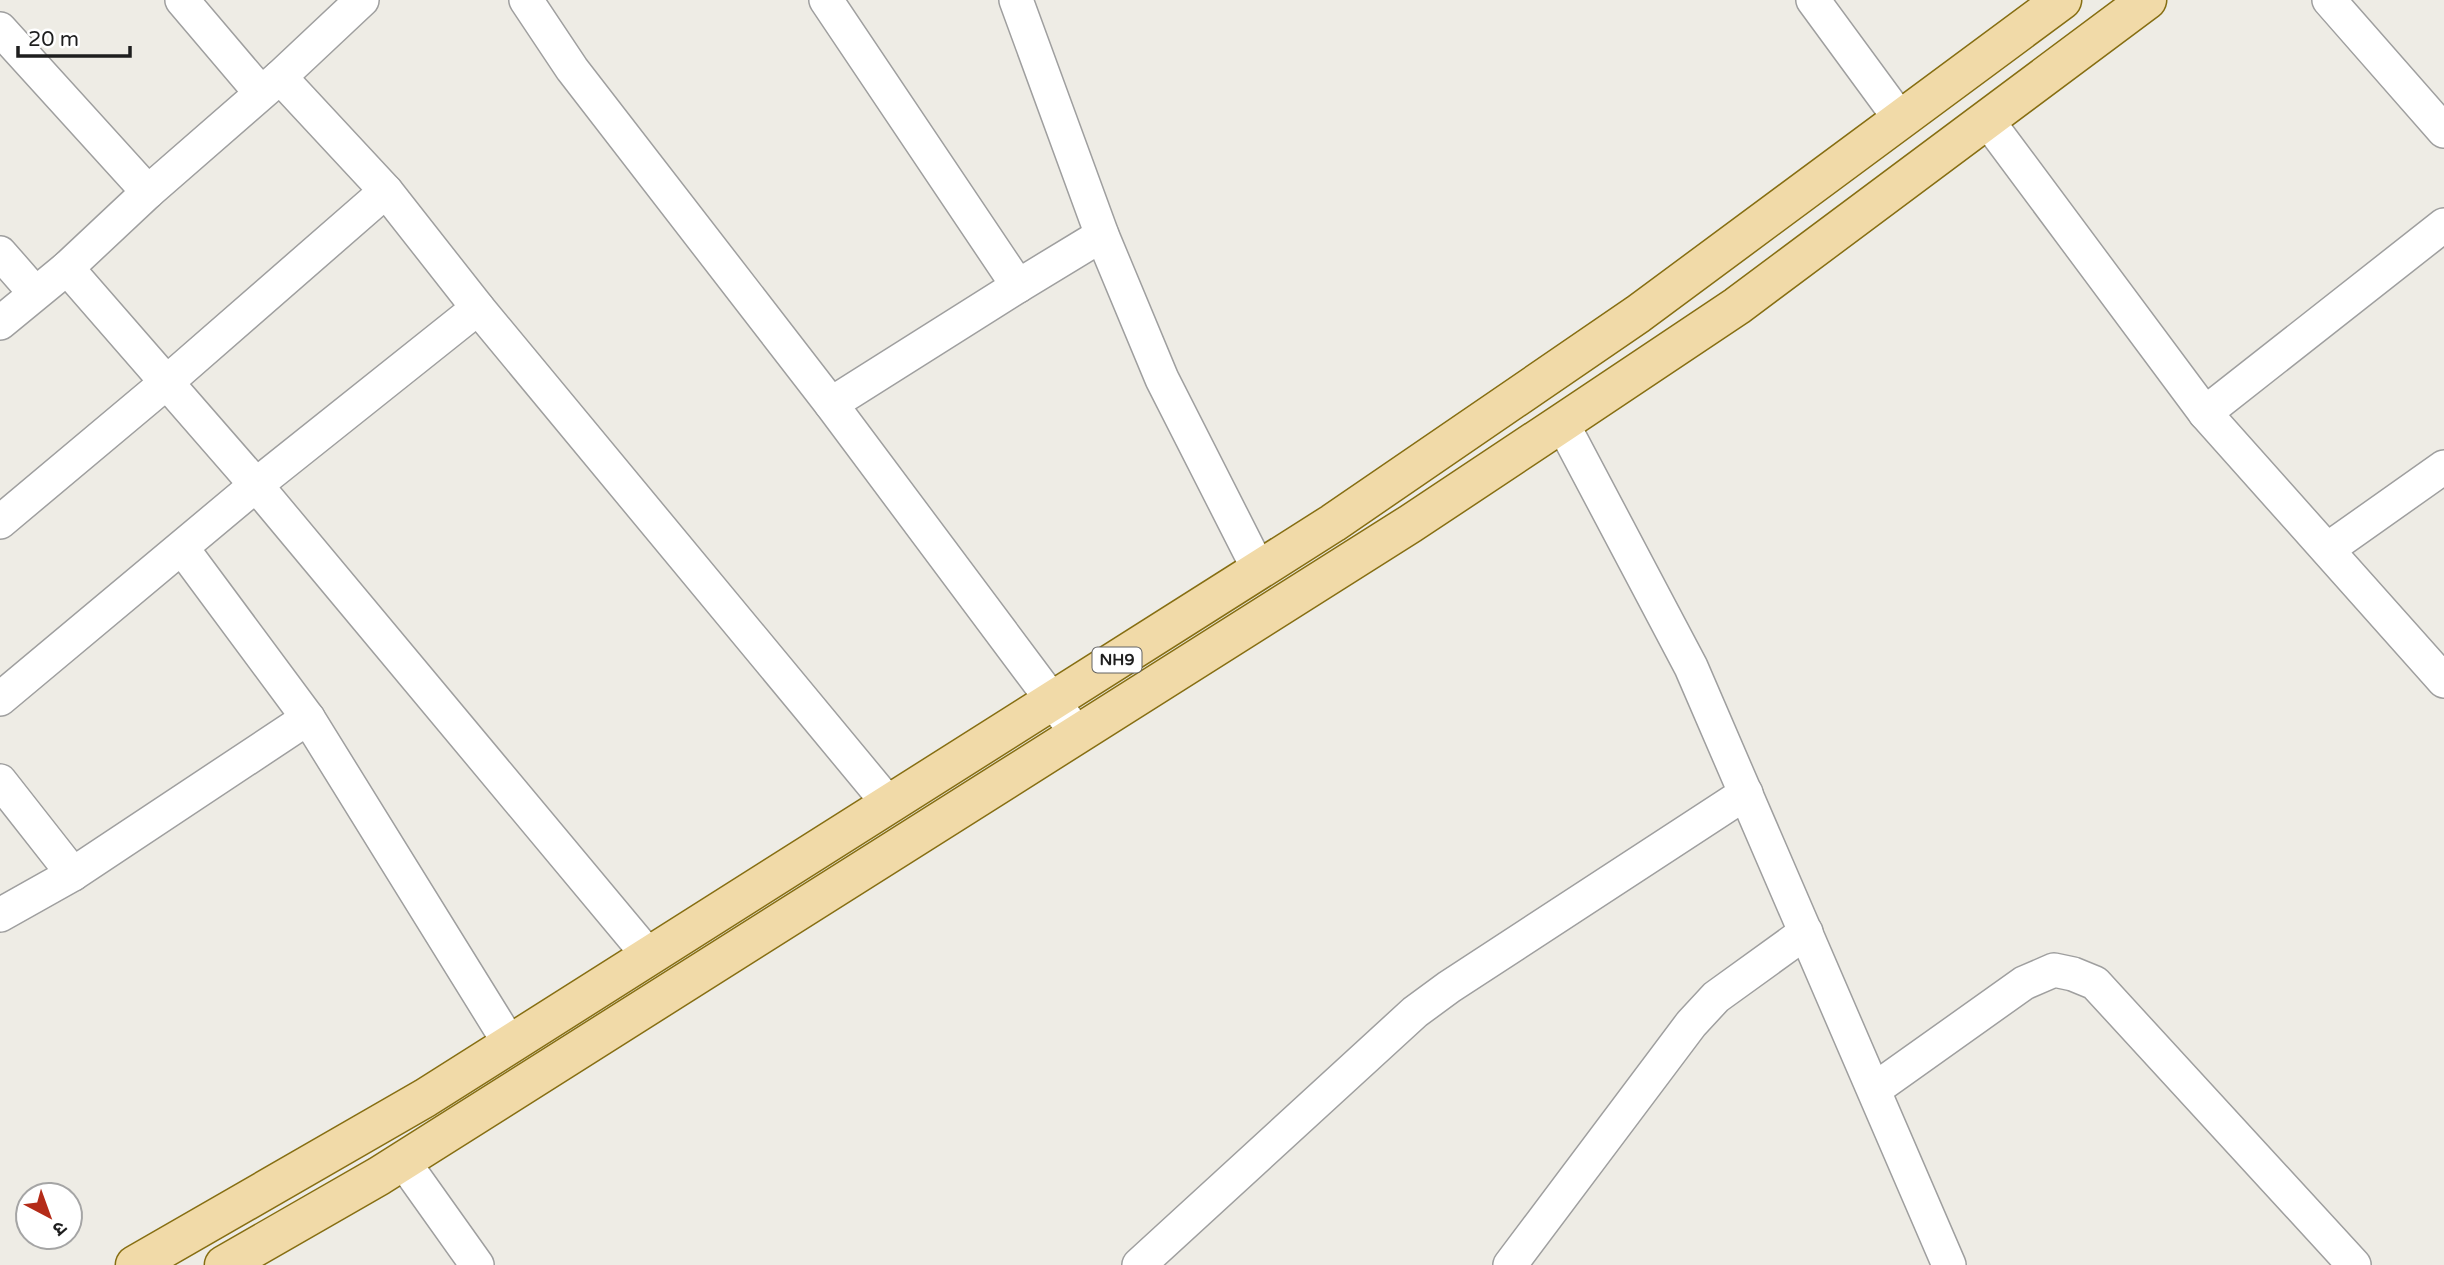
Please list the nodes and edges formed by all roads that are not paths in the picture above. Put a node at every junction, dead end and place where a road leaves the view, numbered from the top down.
1 (182, 0) edge
2 (361, 0) edge
3 (526, 0) edge
4 (826, 0) edge
5 (1016, 0) edge
6 (1813, 0) edge
7 (2147, 0) edge
8 (2329, 0) edge
9 (2057, 1) edge
10 (0, 29) edge
11 (271, 85) junction
12 (1900, 120) junction
13 (1987, 120) junction
14 (2444, 131) edge
15 (386, 191) junction
16 (148, 192) junction
17 (2444, 225) edge
18 (1102, 235) junction
19 (0, 253) edge
20 (67, 268) junction
21 (1018, 286) junction
22 (35, 293) junction
23 (478, 308) junction
24 (0, 323) edge
25 (167, 382) junction
26 (831, 404) junction
27 (2205, 414) junction
28 (1562, 424) junction
29 (2444, 467) edge
30 (256, 485) junction
31 (0, 522) edge
32 (182, 548) junction
33 (2328, 550) junction
34 (1259, 570) junction
35 (2444, 681) edge
36 (0, 699) edge
37 (1053, 700) junction
38 (308, 718) junction
39 (1077, 734) junction
40 (0, 781) edge
41 (1746, 793) junction
42 (889, 804) junction
43 (73, 874) junction
44 (0, 915) edge
45 (1806, 932) junction
46 (649, 956) junction
47 (510, 1044) junction
48 (1875, 1089) junction
49 (403, 1161) junction
50 (135, 1265) edge
51 (224, 1265) edge
52 (477, 1265) edge
53 (1139, 1265) edge
54 (1510, 1265) edge
55 (1950, 1265) edge
56 (2354, 1265) edge

1 - 11 street
2 - 11 street
3 - 26 street
4 - 21 street
5 - 18 street
6 - 12 street
7 - 13 main road, NH9
8 - 14 street
9 - 12 main road, NH9
10 - 16 street
11 - 15 street
11 - 16 street
12 - 34 main road, NH9
13 - 27 street
13 - 28 main road, NH9
15 - 23 street
15 - 25 street
16 - 20 street
17 - 27 street
18 - 21 street
18 - 34 street
19 - 22 street
20 - 22 street
20 - 25 street
21 - 26 street
22 - 24 street
23 - 30 street
23 - 42 street
25 - 30 street
25 - 31 street
26 - 37 street
27 - 33 street
28 - 39 main road, NH9
28 - 41 street
29 - 33 street
30 - 32 street
30 - 46 street
32 - 36 street
32 - 38 street
33 - 35 street
34 - 37 main road, NH9
37 - 39 street
37 - 42 main road, NH9
38 - 43 street
38 - 47 street
39 - 49 main road, NH9
40 - 43 street
41 - 45 street
41 - 53 street
42 - 46 main road, NH9
43 - 44 street
45 - 48 street
45 - 54 street
46 - 47 main road, NH9
47 - 50 main road, NH9
48 - 55 street
48 - 56 street
49 - 51 main road, NH9
49 - 52 street

